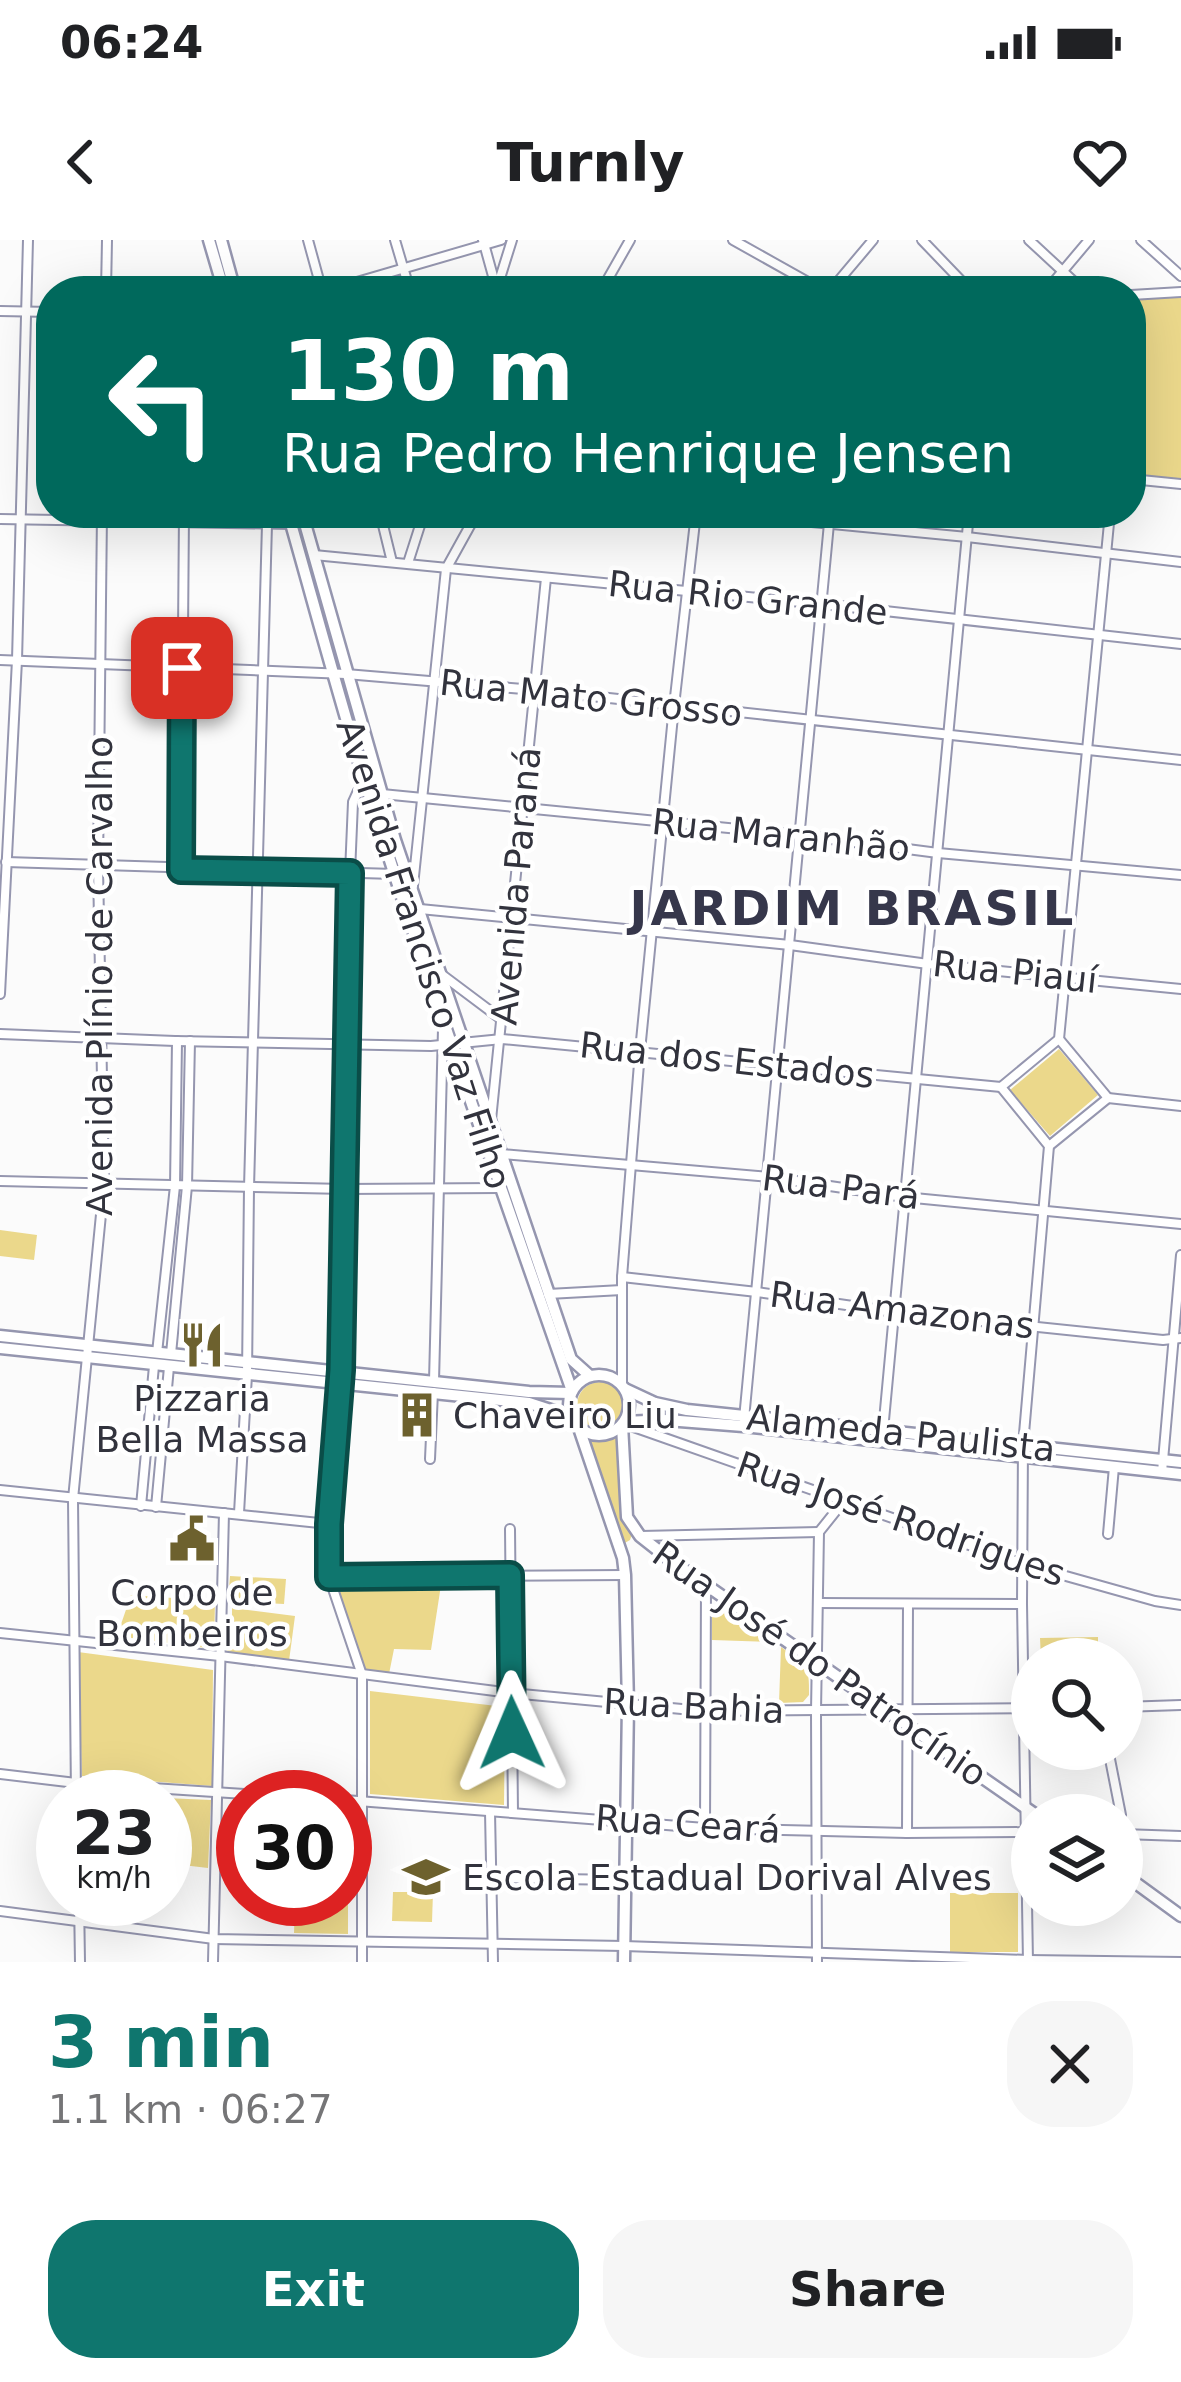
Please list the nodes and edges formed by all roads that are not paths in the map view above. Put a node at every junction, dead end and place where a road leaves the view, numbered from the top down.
1 (28, 240) edge
2 (107, 240) edge
3 (208, 240) edge
4 (221, 240) edge
5 (308, 240) edge
6 (395, 240) edge
7 (501, 240) edge
8 (512, 240) edge
9 (630, 240) edge
10 (733, 240) edge
11 (873, 240) edge
12 (922, 240) edge
13 (1029, 240) edge
14 (1089, 240) edge
15 (1141, 240) edge
16 (484, 243) edge
17 (404, 269) junction
18 (1062, 272) junction
19 (106, 276) edge
20 (219, 276) edge
21 (231, 276) edge
22 (319, 276) edge
23 (379, 276) edge
24 (406, 276) edge
25 (492, 276) edge
26 (500, 276) edge
27 (610, 276) edge
28 (799, 276) edge
29 (841, 276) edge
30 (960, 276) edge
31 (1059, 276) edge
32 (1067, 276) edge
33 (1181, 276) edge
34 (1181, 292) edge
35 (1146, 294) edge
36 (0, 310) edge
37 (26, 311) junction
38 (36, 311) edge
39 (1146, 480) edge
40 (1181, 484) edge
41 (36, 518) edge
42 (0, 519) edge
43 (20, 519) junction
44 (102, 528) edge
45 (184, 528) edge
46 (267, 528) edge
47 (292, 528) edge
48 (306, 528) edge
49 (384, 528) edge
50 (420, 528) edge
51 (469, 528) edge
52 (694, 528) edge
53 (828, 528) edge
54 (902, 528) edge
55 (968, 528) edge
56 (1108, 528) edge
57 (967, 537) junction
58 (314, 555) junction
59 (1105, 555) junction
60 (392, 562) junction
61 (1181, 562) edge
62 (409, 563) junction
63 (446, 569) junction
64 (546, 578) junction
65 (686, 591) junction
66 (822, 604) junction
67 (960, 620) junction
68 (1098, 636) junction
69 (1181, 644) edge
70 (0, 660) edge
71 (17, 660) junction
72 (99, 664) junction
73 (182, 668) junction
74 (263, 670) junction
75 (340, 674) junction
76 (435, 682) junction
77 (536, 690) junction
78 (674, 706) junction
79 (810, 719) junction
80 (950, 737) junction
81 (1087, 750) junction
82 (1181, 760) edge
83 (366, 786) junction
84 (382, 794) junction
85 (423, 797) junction
86 (523, 809) junction
87 (662, 822) junction
88 (800, 835) junction
89 (938, 853) junction
90 (6, 862) junction
91 (1077, 864) junction
92 (98, 867) junction
93 (181, 870) junction
94 (257, 870) junction
95 (350, 873) junction
96 (394, 874) junction
97 (1181, 875) edge
98 (413, 888) junction
99 (420, 909) junction
100 (512, 917) junction
101 (650, 931) junction
102 (790, 946) junction
103 (928, 964) junction
104 (441, 974) junction
105 (1066, 977) junction
106 (1181, 989) edge
107 (0, 994) edge
108 (503, 1020) junction
109 (0, 1034) edge
110 (104, 1039) junction
111 (502, 1039) junction
112 (1059, 1039) junction
113 (177, 1041) junction
114 (190, 1041) junction
115 (253, 1041) junction
116 (453, 1044) junction
117 (348, 1045) junction
118 (430, 1046) junction
119 (640, 1052) junction
120 (442, 1058) junction
121 (779, 1065) junction
122 (916, 1079) junction
123 (1001, 1088) junction
124 (1108, 1098) junction
125 (1181, 1106) edge
126 (491, 1122) junction
127 (1049, 1147) junction
128 (501, 1154) junction
129 (630, 1166) junction
130 (769, 1177) junction
131 (0, 1181) edge
132 (104, 1184) junction
133 (175, 1186) junction
134 (188, 1186) junction
135 (249, 1188) junction
136 (438, 1188) junction
137 (500, 1188) junction
138 (345, 1190) junction
139 (904, 1197) junction
140 (1044, 1210) junction
141 (1181, 1224) edge
142 (1181, 1255) edge
143 (622, 1277) junction
144 (622, 1290) junction
145 (757, 1292) junction
146 (548, 1294) junction
147 (894, 1312) junction
148 (1033, 1327) junction
149 (0, 1336) edge
150 (1177, 1338) edge
151 (0, 1348) edge
152 (87, 1351) junction
153 (163, 1360) junction
154 (247, 1360) junction
155 (247, 1375) junction
156 (590, 1376) junction
157 (341, 1377) junction
158 (623, 1386) junction
159 (434, 1387) junction
160 (572, 1392) junction
161 (744, 1421) junction
162 (575, 1422) junction
163 (624, 1423) junction
164 (883, 1436) junction
165 (1023, 1451) junction
166 (430, 1459) dead end
167 (1181, 1462) edge
168 (1162, 1466) junction
169 (1114, 1467) junction
170 (1181, 1474) edge
171 (0, 1490) edge
172 (73, 1499) junction
173 (843, 1502) junction
174 (141, 1506) junction
175 (156, 1507) junction
176 (224, 1513) junction
177 (239, 1514) junction
178 (329, 1524) junction
179 (510, 1529) dead end
180 (819, 1532) junction
181 (1108, 1534) dead end
182 (640, 1536) junction
183 (623, 1558) junction
184 (1023, 1564) junction
185 (510, 1575) junction
186 (625, 1575) junction
187 (329, 1577) junction
188 (706, 1586) junction
189 (819, 1603) junction
190 (908, 1604) junction
191 (1022, 1604) junction
192 (1181, 1605) edge
193 (0, 1633) edge
194 (1024, 1638) edge
195 (74, 1640) junction
196 (220, 1657) junction
197 (817, 1663) junction
198 (362, 1675) junction
199 (512, 1694) junction
200 (628, 1705) junction
201 (1181, 1705) edge
202 (1143, 1706) edge
203 (881, 1708) junction
204 (907, 1708) junction
205 (1011, 1708) edge
206 (704, 1711) junction
207 (816, 1711) junction
208 (907, 1726) junction
209 (76, 1770) edge
210 (219, 1770) edge
211 (361, 1770) edge
212 (0, 1774) edge
213 (36, 1778) edge
214 (1011, 1798) edge
215 (372, 1802) edge
216 (490, 1812) junction
217 (513, 1813) junction
218 (626, 1820) junction
219 (704, 1828) junction
220 (817, 1832) junction
221 (1011, 1832) edge
222 (907, 1833) junction
223 (1143, 1835) edge
224 (1181, 1836) edge
225 (491, 1878) junction
226 (625, 1880) junction
227 (216, 1881) edge
228 (1143, 1888) edge
229 (0, 1911) edge
230 (36, 1916) edge
231 (1181, 1916) edge
232 (80, 1926) edge
233 (117, 1926) edge
234 (363, 1926) edge
235 (1028, 1926) edge
236 (214, 1939) junction
237 (363, 1942) junction
238 (493, 1943) junction
239 (624, 1946) junction
240 (817, 1957) edge
241 (1028, 1961) edge
242 (80, 1962) edge
243 (213, 1962) edge
244 (362, 1962) edge
245 (493, 1962) edge
246 (624, 1962) edge
247 (1181, 1962) edge

1 - 37 street
2 - 19 street
3 - 20 main road
4 - 21 main road
5 - 22 street
6 - 17 street
7 - 16 street
8 - 26 street
9 - 27 street
10 - 28 street
11 - 29 street
12 - 30 street
13 - 18 street
14 - 18 street
15 - 33 street
16 - 17 street
16 - 25 street
17 - 23 street
17 - 24 street
18 - 31 street
18 - 32 street
34 - 35 street
36 - 37 street
37 - 38 street
37 - 43 street
39 - 40 street
41 - 43 street
42 - 43 street
43 - 71 street
44 - 72 street, Avenida Plínio de Carvalho
45 - 73 street
46 - 74 street
47 - 75 main road, Avenida Francisco Vaz Filho
48 - 58 main road, Avenida Francisco Vaz Filho
49 - 60 street
50 - 62 street
51 - 63 street
52 - 65 street
53 - 66 street
54 - 57 street
55 - 57 street
56 - 59 street
57 - 59 street
57 - 67 street
58 - 60 street, Rua Rio Grande
58 - 75 main road, Avenida Francisco Vaz Filho
59 - 61 street
59 - 68 street
60 - 62 street, Rua Rio Grande
62 - 63 street, Rua Rio Grande
63 - 64 street, Rua Rio Grande
63 - 76 street
64 - 65 street, Rua Rio Grande
64 - 77 street, Avenida Paraná
65 - 66 street, Rua Rio Grande
65 - 78 street
66 - 67 street, Rua Rio Grande
66 - 79 street
67 - 68 street, Rua Rio Grande
67 - 80 street
68 - 69 street, Rua Rio Grande
68 - 81 street
70 - 71 street, Rua Mato Grosso
71 - 72 street, Rua Mato Grosso
71 - 90 street
72 - 73 street, Rua Mato Grosso
72 - 92 street, Avenida Plínio de Carvalho
73 - 74 street, Rua Mato Grosso
73 - 93 street
74 - 75 street, Rua Mato Grosso
74 - 94 street
75 - 76 street, Rua Mato Grosso
75 - 83 main road, Avenida Francisco Vaz Filho
75 - 84 main road, Avenida Francisco Vaz Filho
76 - 77 street, Rua Mato Grosso
76 - 85 street
77 - 78 street, Rua Mato Grosso
77 - 86 street, Avenida Paraná
78 - 79 street, Rua Mato Grosso
78 - 87 street
79 - 80 street, Rua Mato Grosso
79 - 88 street
80 - 81 street, Rua Mato Grosso
80 - 89 street
81 - 82 street, Rua Mato Grosso
81 - 91 street
83 - 95 street
83 - 96 main road, Avenida Francisco Vaz Filho
84 - 85 street, Rua Maranhão
84 - 98 main road, Avenida Francisco Vaz Filho
85 - 86 street, Rua Maranhão
85 - 98 street
86 - 87 street, Rua Maranhão
86 - 100 street, Avenida Paraná
87 - 88 street, Rua Maranhão
87 - 101 street
88 - 89 street, Rua Maranhão
88 - 102 street
89 - 91 street, Rua Maranhão
89 - 103 street
90 - 92 street
90 - 107 street
91 - 97 street, Rua Maranhão
91 - 105 street
92 - 93 street
92 - 110 street, Avenida Plínio de Carvalho
93 - 94 street
94 - 95 street
94 - 115 street
95 - 96 street
95 - 117 street
96 - 116 main road, Avenida Francisco Vaz Filho
98 - 99 main road, Avenida Francisco Vaz Filho
99 - 100 street, Rua Piauí
99 - 104 main road, Avenida Francisco Vaz Filho
100 - 101 street, Rua Piauí
100 - 108 street, Avenida Paraná
101 - 102 street, Rua Piauí
101 - 119 street
102 - 103 street, Rua Piauí
102 - 121 street
103 - 105 street, Rua Piauí
103 - 122 street
104 - 108 street
104 - 116 main road, Avenida Francisco Vaz Filho
105 - 106 street, Rua Piauí
105 - 112 street
108 - 111 street, Avenida Paraná
109 - 110 street, Rua dos Estados
110 - 113 street, Rua dos Estados
110 - 132 street, Avenida Plínio de Carvalho
111 - 116 street, Rua dos Estados
111 - 119 street, Rua dos Estados
111 - 126 street, Avenida Paraná
112 - 123 street
112 - 124 street
113 - 114 street, Rua dos Estados
113 - 133 street
114 - 115 street, Rua dos Estados
114 - 134 street
115 - 117 street, Rua dos Estados
115 - 135 street
116 - 118 street, Rua dos Estados
116 - 120 street
116 - 126 main road, Avenida Francisco Vaz Filho
116 - 137 main road, Avenida Francisco Vaz Filho
117 - 118 street, Rua dos Estados
117 - 138 street
118 - 120 street
119 - 121 street, Rua dos Estados
119 - 129 street
120 - 136 street
121 - 122 street, Rua dos Estados
121 - 130 street
122 - 123 street, Rua dos Estados
122 - 139 street
123 - 127 street
124 - 125 street
124 - 127 street
126 - 128 main road, Avenida Francisco Vaz Filho
127 - 140 street
128 - 129 street, Rua Pará
128 - 146 main road, Avenida Francisco Vaz Filho
129 - 130 street, Rua Pará
129 - 143 street
130 - 139 street, Rua Pará
130 - 145 street
131 - 132 street
132 - 133 street
132 - 152 street, Avenida Plínio de Carvalho
133 - 134 street
133 - 153 street
134 - 135 street
134 - 153 street
135 - 138 street
135 - 154 street
136 - 137 street
136 - 138 street
136 - 159 street
137 - 160 main road, Avenida Francisco Vaz Filho
138 - 157 street
139 - 140 street, Rua Pará
139 - 147 street
140 - 141 street, Rua Pará
140 - 148 street
142 - 150 street
143 - 144 street
143 - 145 street, Rua Amazonas
144 - 146 street
144 - 158 street
145 - 147 street, Rua Amazonas
145 - 161 street
146 - 156 main road, Avenida Francisco Vaz Filho
147 - 148 street, Rua Amazonas
147 - 164 street
148 - 150 street, Rua Amazonas
148 - 165 street
149 - 152 main road
150 - 168 street
151 - 152 main road
152 - 153 main road
152 - 172 street, Avenida Plínio de Carvalho
153 - 154 main road
153 - 155 main road
153 - 174 street
153 - 175 street
154 - 155 street
154 - 157 main road
155 - 157 main road
155 - 177 street
156 - 158 main road
156 - 160 main road
157 - 159 main road
157 - 178 street
158 - 161 main road, Alameda Paulista
158 - 163 main road
159 - 160 main road
159 - 162 main road
159 - 166 street
160 - 162 main road
161 - 163 main road, Alameda Paulista
161 - 164 main road, Alameda Paulista
162 - 163 main road
162 - 183 main road
163 - 173 street, Rua José Rodrigues
163 - 182 main road, Rua José do Patrocínio
164 - 165 main road, Alameda Paulista
165 - 168 main road, Alameda Paulista
165 - 169 main road, Alameda Paulista
165 - 184 street
167 - 168 main road, Alameda Paulista
168 - 169 main road, Alameda Paulista
168 - 170 main road, Alameda Paulista
169 - 181 street
171 - 172 street
172 - 174 street
172 - 195 street, Avenida Plínio de Carvalho
173 - 180 street
173 - 184 street, Rua José Rodrigues
174 - 175 street
175 - 176 street
176 - 177 street
176 - 196 street
177 - 178 street
178 - 187 street
179 - 185 street
180 - 182 street
180 - 189 street
182 - 183 main road
182 - 188 main road, Rua José do Patrocínio
183 - 186 main road
184 - 191 street
184 - 192 street, Rua José Rodrigues
185 - 186 street
185 - 187 street
185 - 199 street
186 - 200 main road
187 - 198 street
188 - 197 main road, Rua José do Patrocínio
188 - 206 street
189 - 190 street
189 - 197 street
190 - 191 street
190 - 204 street
191 - 194 street
193 - 195 street, Rua Bahia
195 - 196 street, Rua Bahia
195 - 209 street, Avenida Plínio de Carvalho
196 - 198 street, Rua Bahia
196 - 210 street
197 - 203 main road, Rua José do Patrocínio
197 - 207 street
198 - 199 street, Rua Bahia
198 - 211 street
199 - 200 street, Rua Bahia
199 - 217 street
200 - 206 street, Rua Bahia
200 - 218 main road
201 - 202 street
203 - 204 street, Rua Bahia
203 - 207 street, Rua Bahia
203 - 208 main road, Rua José do Patrocínio
204 - 205 street, Rua Bahia
204 - 208 street
206 - 207 street, Rua Bahia
206 - 219 street
207 - 220 street
208 - 214 main road, Rua José do Patrocínio
208 - 222 street
212 - 213 street
215 - 216 street, Rua Ceará
216 - 217 street, Rua Ceará
216 - 225 street
217 - 218 street, Rua Ceará
218 - 219 street, Rua Ceará
218 - 226 main road
219 - 220 street, Rua Ceará
220 - 222 street, Rua Ceará
220 - 240 street
221 - 222 street, Rua Ceará
223 - 224 street
225 - 226 street
225 - 238 street
226 - 239 main road
227 - 236 street
228 - 231 main road
229 - 230 street
232 - 242 street
233 - 236 street
234 - 237 street
235 - 241 street
236 - 237 street
236 - 243 street
237 - 238 street
237 - 244 street
238 - 239 street
238 - 245 street
239 - 240 street
239 - 246 main road
240 - 241 street
241 - 247 street

